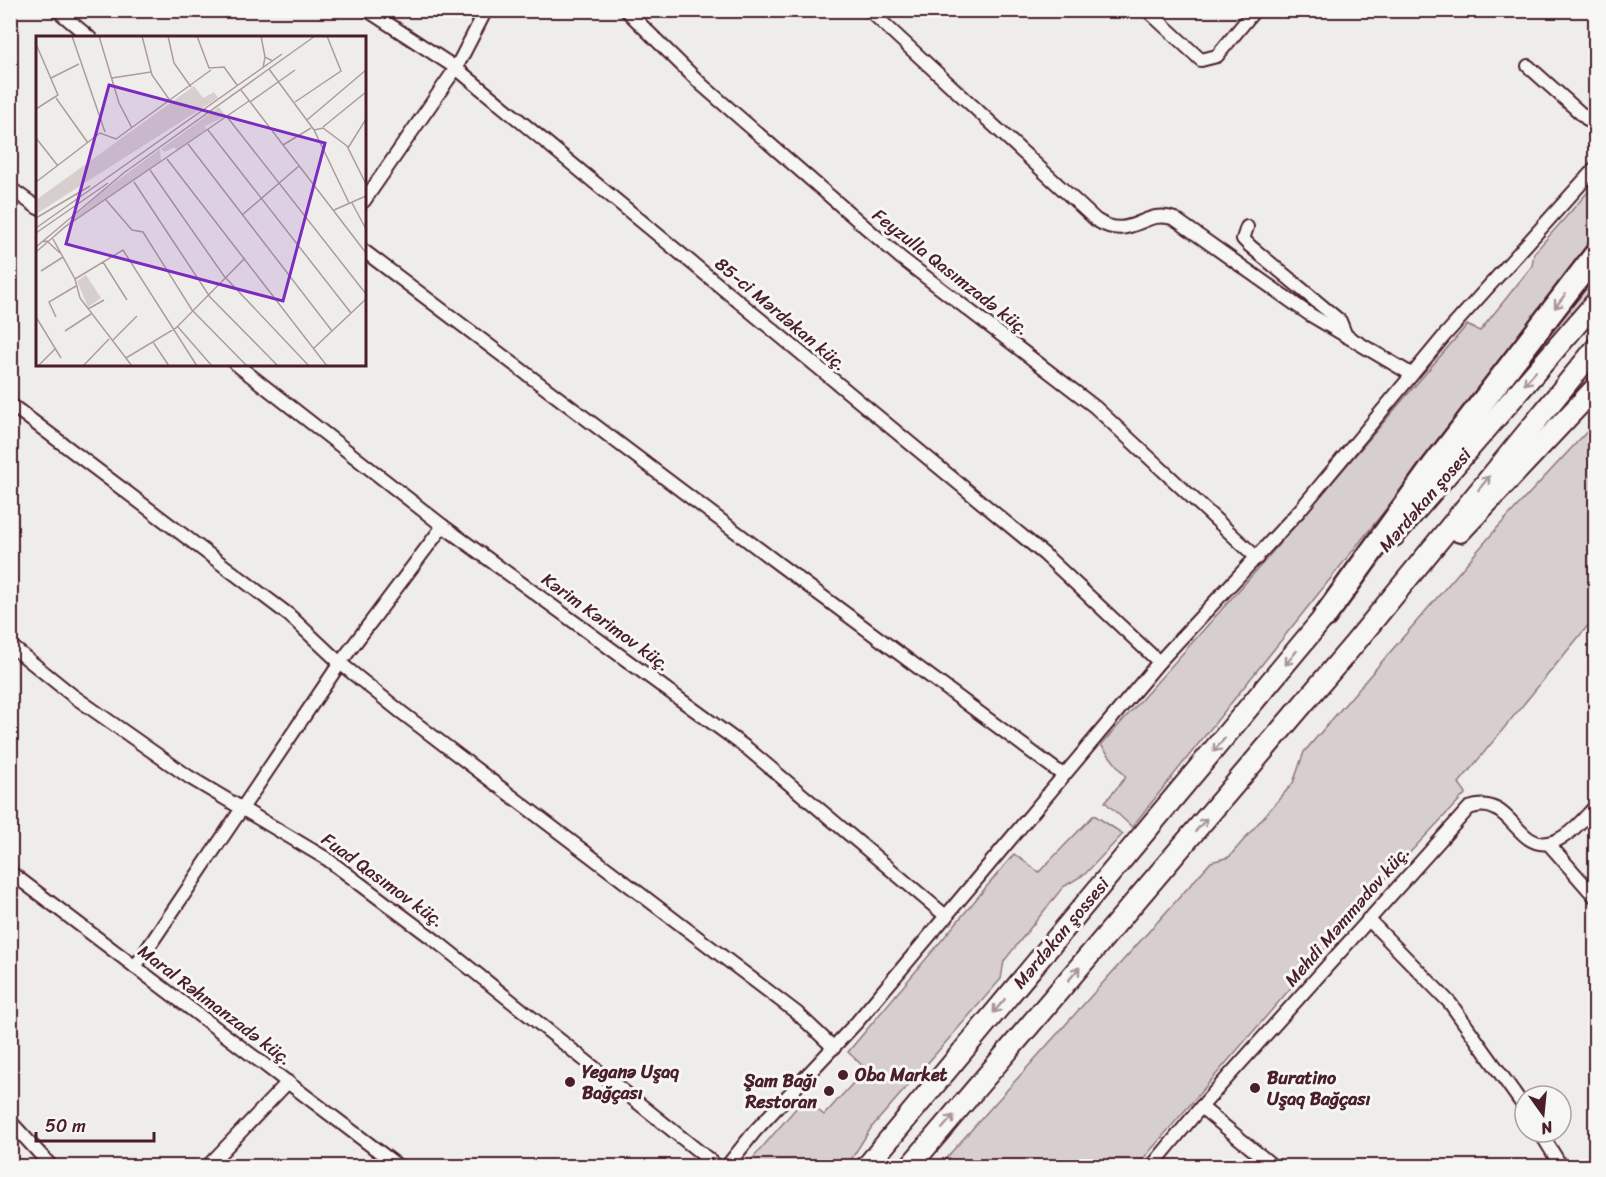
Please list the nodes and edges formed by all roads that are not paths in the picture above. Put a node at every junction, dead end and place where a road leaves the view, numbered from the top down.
1 (57, 10) edge
2 (367, 10) edge
3 (486, 10) edge
4 (627, 10) edge
5 (869, 10) edge
6 (1147, 10) edge
7 (1255, 10) edge
8 (88, 36) edge
9 (1528, 66) dead end
10 (456, 68) junction
11 (1596, 127) edge
12 (1596, 167) edge
13 (10, 188) edge
14 (366, 198) edge
15 (36, 207) edge
16 (1246, 227) dead end
17 (366, 253) edge
18 (1596, 254) edge
19 (1596, 302) edge
20 (1346, 336) junction
21 (1596, 348) edge
22 (239, 366) edge
23 (1411, 374) junction
24 (1596, 387) edge
25 (10, 404) edge
26 (443, 526) junction
27 (1257, 558) junction
28 (1325, 616) junction
29 (1355, 643) junction
30 (10, 645) edge
31 (1160, 662) junction
32 (340, 663) junction
33 (1257, 700) joint
34 (1286, 724) joint
35 (1063, 775) junction
36 (1596, 806) edge
37 (243, 809) junction
38 (1548, 843) junction
39 (10, 872) edge
40 (1596, 898) edge
41 (947, 917) junction
42 (1368, 919) junction
43 (135, 968) junction
44 (834, 1048) junction
45 (288, 1082) junction
46 (1513, 1091) edge
47 (1201, 1107) junction
48 (10, 1121) edge
49 (1547, 1144) edge
50 (51, 1167) edge
51 (208, 1167) edge
52 (398, 1167) edge
53 (717, 1167) edge
54 (727, 1167) edge
55 (867, 1167) edge
56 (910, 1167) edge
57 (1152, 1167) edge
58 (1273, 1167) edge
59 (1561, 1167) edge

1 - 8 street
2 - 10 street, 85-ci Mərdəkan küç.
3 - 10 street
4 - 27 street, Feyzulla Qasımzadə küç.
5 - 20 street
6 - 7 street
9 - 11 street
10 - 14 street
10 - 31 street, 85-ci Mərdəkan küç.
12 - 23 street
13 - 15 street
16 - 20 street
17 - 35 street
18 -> 28 highway
19 -> 28 main road, Mərdəkan şosesi
20 - 23 street
29 -> 21 main road, Mərdəkan şosesi
22 - 26 street, Kərim Kərimov küç.
23 - 27 street
24 - 29 main road
25 - 32 street
26 - 32 street
26 - 41 street, Kərim Kərimov küç.
27 - 31 street
28 -> 33 main road, Mərdəkan şosesi
29 - 34 main road, Mərdəkan şosesi
30 - 37 street, Fuad Qasımov küç.
31 - 35 street
32 - 37 street
32 - 44 street
33 -> 55 main road, Mərdəkan şossesi
56 -> 34 main road, Mərdəkan şossesi
35 - 41 street
36 - 38 street
37 - 43 street
37 - 53 street, Fuad Qasımov küç.
38 - 40 street
38 - 42 street, Mehdi Məmmədov küç.
39 - 43 street, Maral Rəhmanzadə küç.
41 - 44 street
42 - 46 street
42 - 47 street, Mehdi Məmmədov küç.
43 - 45 street, Maral Rəhmanzadə küç.
44 - 54 street
45 - 51 street
45 - 52 street, Maral Rəhmanzadə küç.
47 - 57 street, Mehdi Məmmədov küç.
47 - 58 street
48 - 50 street
49 - 59 street

